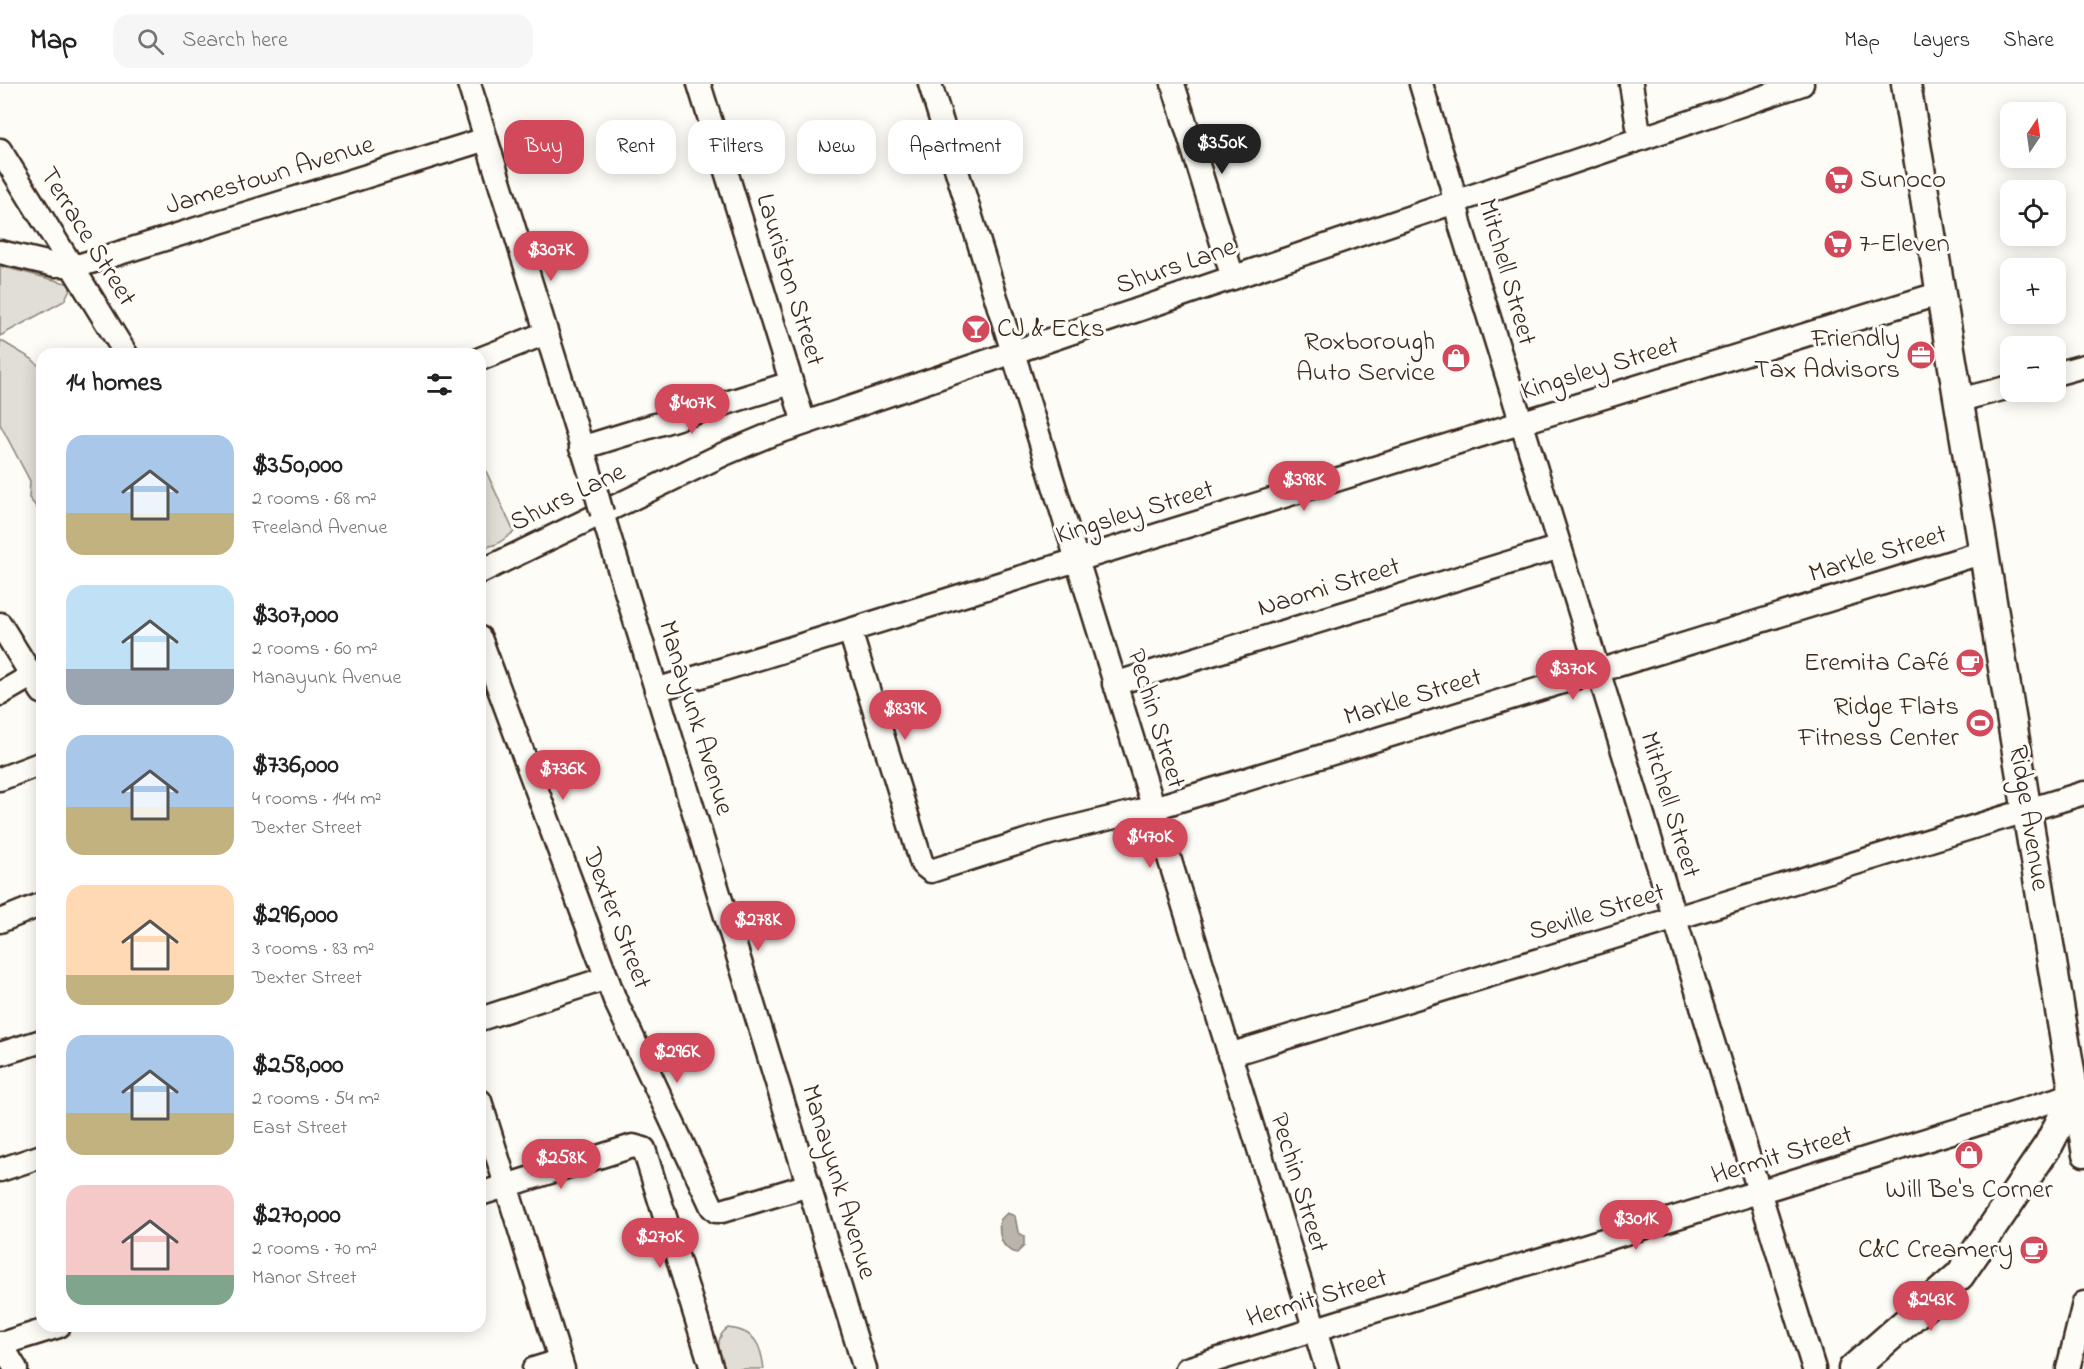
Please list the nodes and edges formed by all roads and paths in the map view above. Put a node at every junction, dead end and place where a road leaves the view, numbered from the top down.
1 (469, 84) edge
2 (699, 84) edge
3 (930, 84) edge
4 (1173, 84) edge
5 (1421, 84) edge
6 (1631, 84) edge
7 (1802, 84) edge
8 (1906, 84) edge
9 (486, 139) junction
10 (1640, 139) junction
11 (0, 150) edge
12 (1455, 202) junction
13 (0, 252) edge
14 (71, 266) junction
15 (1233, 278) junction
16 (1941, 293) junction
17 (546, 333) junction
18 (122, 348) edge
19 (1012, 353) junction
20 (486, 357) edge
21 (2084, 366) edge
22 (2066, 371) edge
23 (791, 384) junction
24 (2000, 390) edge
25 (1959, 400) junction
26 (804, 423) junction
27 (1521, 423) junction
28 (581, 448) junction
29 (1560, 547) junction
30 (1984, 552) junction
31 (1076, 561) junction
32 (486, 569) edge
33 (0, 624) edge
34 (850, 631) junction
35 (486, 654) edge
36 (1598, 672) junction
37 (36, 682) edge
38 (36, 684) edge
39 (1114, 684) junction
40 (656, 690) junction
41 (0, 694) edge
42 (36, 765) edge
43 (0, 779) edge
44 (2084, 793) edge
45 (1152, 807) junction
46 (2027, 810) junction
47 (36, 906) edge
48 (1674, 919) junction
49 (0, 921) edge
50 (607, 978) junction
51 (486, 1017) edge
52 (36, 1043) edge
53 (0, 1054) edge
54 (1230, 1055) junction
55 (2079, 1093) edge
56 (486, 1120) edge
57 (2084, 1155) edge
58 (36, 1158) edge
59 (0, 1170) edge
60 (507, 1185) junction
61 (809, 1185) junction
62 (486, 1192) edge
63 (1759, 1193) junction
64 (2084, 1303) edge
65 (1313, 1329) junction
66 (38, 1332) edge
67 (0, 1343) edge
68 (562, 1365) edge
69 (16, 1369) edge
70 (534, 1369) edge
71 (712, 1369) edge
72 (865, 1369) edge
73 (1187, 1369) edge
74 (1327, 1369) edge
75 (1814, 1369) edge
76 (1852, 1369) edge
77 (2068, 1369) edge

1 - 9 street, Manayunk Avenue
2 - 23 street, Lauriston Street
3 - 19 street, Pechin Street
4 - 15 street
5 - 12 street, Mitchell Street
6 - 10 street
7 - 10 street, Shurs Lane
8 - 16 main road, Ridge Avenue
9 - 14 street, Jamestown Avenue
9 - 17 street, Manayunk Avenue
10 - 12 street, Shurs Lane
11 - 14 street, Terrace Street
12 - 15 street, Shurs Lane
12 - 27 street, Mitchell Street
13 - 14 street
14 - 18 street, Terrace Street
15 - 19 street, Shurs Lane
16 - 25 main road, Ridge Avenue
16 - 27 street, Kingsley Street
17 - 20 street
17 - 28 street, Manayunk Avenue
19 - 26 street, Shurs Lane
19 - 31 street, Pechin Street
21 - 22 street
23 - 26 street, Lauriston Street
23 - 28 street
24 - 25 street
25 - 30 main road, Ridge Avenue
26 - 32 street, Shurs Lane
27 - 29 street, Mitchell Street
27 - 31 street, Kingsley Street
28 - 40 street, Manayunk Avenue, bridge
29 - 36 street, Mitchell Street
29 - 39 street, Naomi Street
30 - 36 street, Markle Street
30 - 46 main road, Ridge Avenue
31 - 34 street, Kingsley Street
31 - 39 street, Pechin Street
33 - 37 street
34 - 40 street, Kingsley Street
34 - 45 street, Markle Street
35 - 50 street, Dexter Street
36 - 45 street, Markle Street
36 - 48 street, Mitchell Street
38 - 41 street
39 - 45 street, Pechin Street
40 - 61 street, Manayunk Avenue
42 - 43 street
44 - 46 street, Seville Street
45 - 54 street, Pechin Street
46 - 48 street, Seville Street
46 - 55 main road, Ridge Avenue
47 - 49 street
48 - 54 street, Seville Street
48 - 63 street, Mitchell Street
50 - 51 street
50 - 61 street, Dexter Street
52 - 53 street
54 - 65 street, Pechin Street
55 - 57 street
55 - 63 street, Hermit Street
55 - 76 main road
56 - 60 street
58 - 59 street
60 - 62 street
60 - 68 street
60 - 71 street
61 - 72 street, Manayunk Avenue
63 - 65 street, Hermit Street
63 - 75 street, Mitchell Street
64 - 77 street
65 - 73 street, Hermit Street
65 - 74 street, Pechin Street
66 - 67 street
67 - 69 street
68 - 70 street

